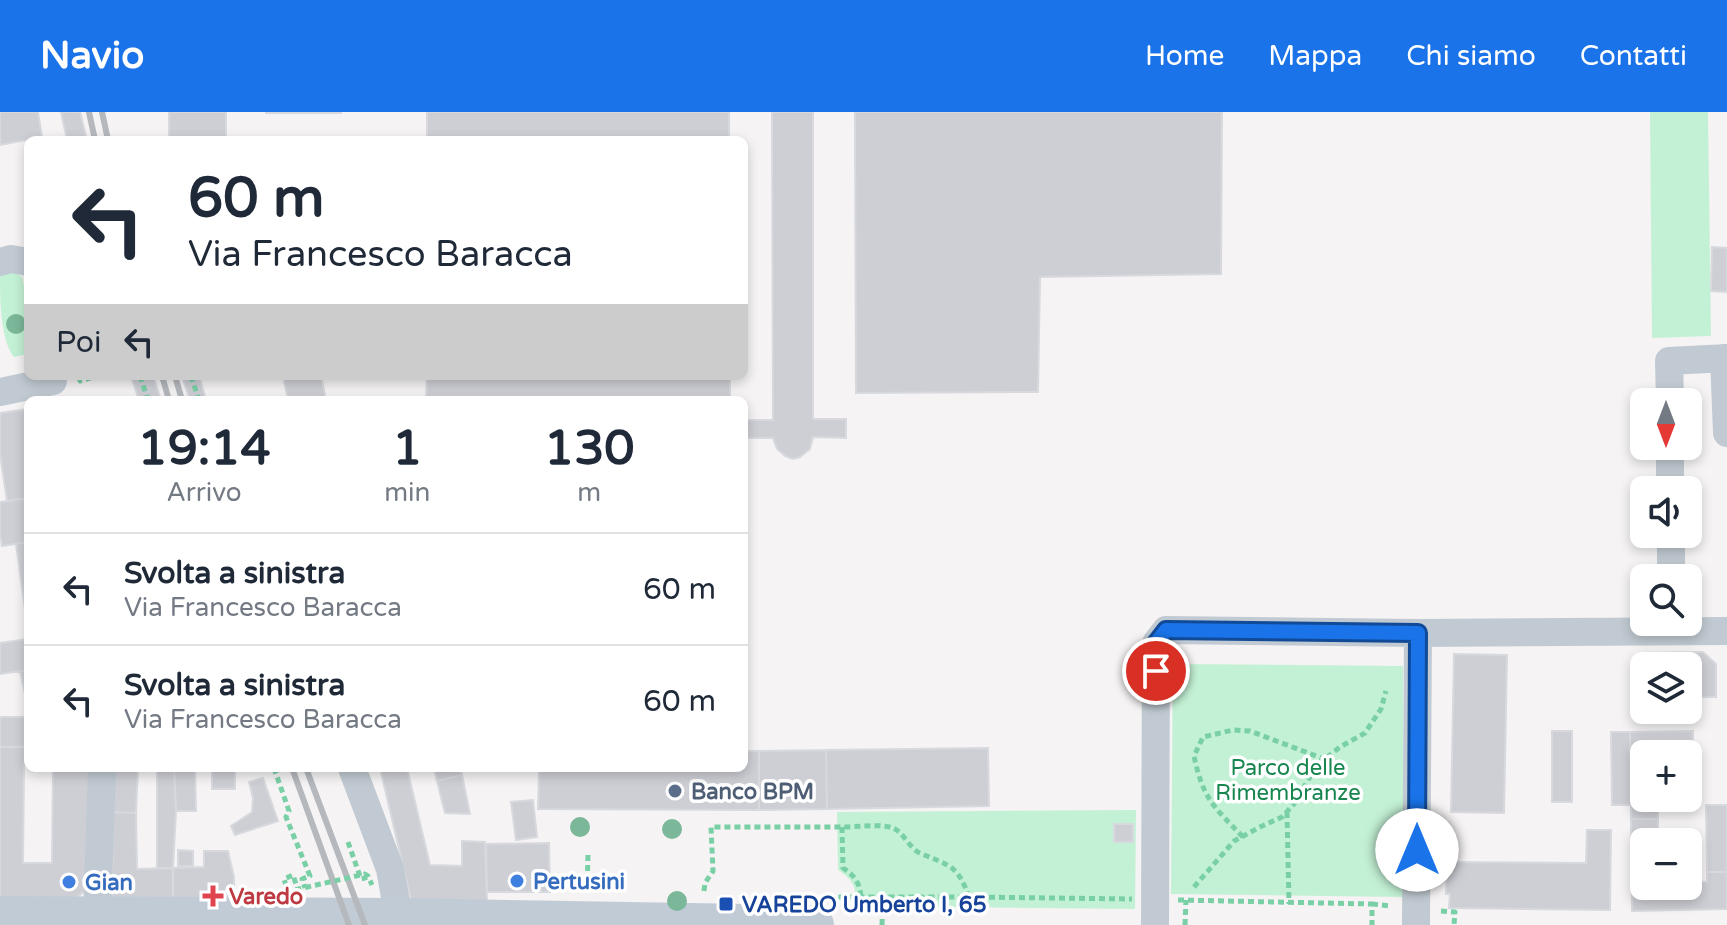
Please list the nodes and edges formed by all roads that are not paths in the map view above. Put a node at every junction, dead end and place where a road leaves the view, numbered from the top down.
1 (24, 261) edge
2 (0, 262) edge
3 (1726, 358) edge
4 (61, 384) edge
5 (1, 385) edge
6 (1670, 388) edge
7 (1727, 433) edge
8 (1630, 628) edge
9 (1702, 629) edge
10 (1727, 631) edge
11 (1418, 633) junction
12 (102, 772) edge
13 (354, 772) edge
14 (817, 911) edge
15 (1155, 912) edge
16 (0, 916) edge
17 (97, 916) junction
18 (216, 921) edge
19 (394, 922) edge
20 (749, 924) edge
21 (1416, 925) edge

1 - 2 street
3 - 6 street
3 - 7 street
4 - 5 street
8 - 11 street
9 - 10 street
11 - 15 street
11 - 21 street
12 - 17 street
13 - 19 street
14 - 20 street
16 - 17 street
17 - 18 street
18 - 19 street
19 - 20 street

